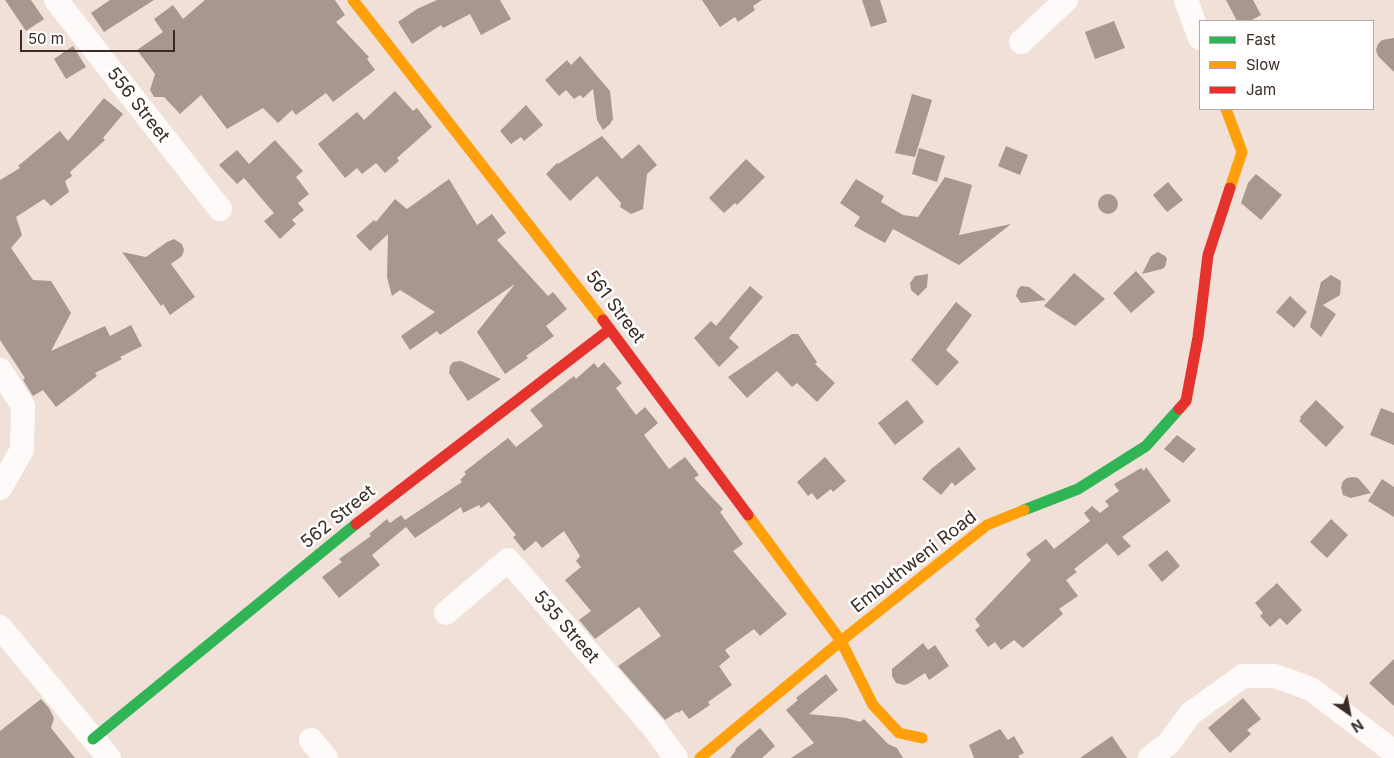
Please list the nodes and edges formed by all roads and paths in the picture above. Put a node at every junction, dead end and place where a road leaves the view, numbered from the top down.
1 (56, 0) edge
2 (353, 0) edge
3 (1066, 0) edge
4 (1186, 0) edge
5 (1199, 35) edge
6 (1021, 42) dead end
7 (1226, 110) edge
8 (220, 209) dead end
9 (610, 329) junction
10 (0, 370) edge
11 (0, 488) edge
12 (446, 613) dead end
13 (0, 627) edge
14 (841, 641) junction
15 (922, 738) dead end
16 (311, 740) dead end
17 (101, 752) edge
18 (1394, 752) edge
19 (326, 758) edge
20 (676, 758) edge
21 (700, 758) edge
22 (1150, 758) edge

1 - 8 street, 556 Street
2 - 9 street, 561 Street
3 - 6 street
4 - 5 street
7 - 14 street, Embuthweni Road
9 - 14 street, 561 Street
9 - 17 street, 562 Street
10 - 11 street
12 - 20 street, 535 Street
13 - 17 street
14 - 15 street, 561 Street
14 - 21 street, Embuthweni Road
16 - 19 street
18 - 22 street

